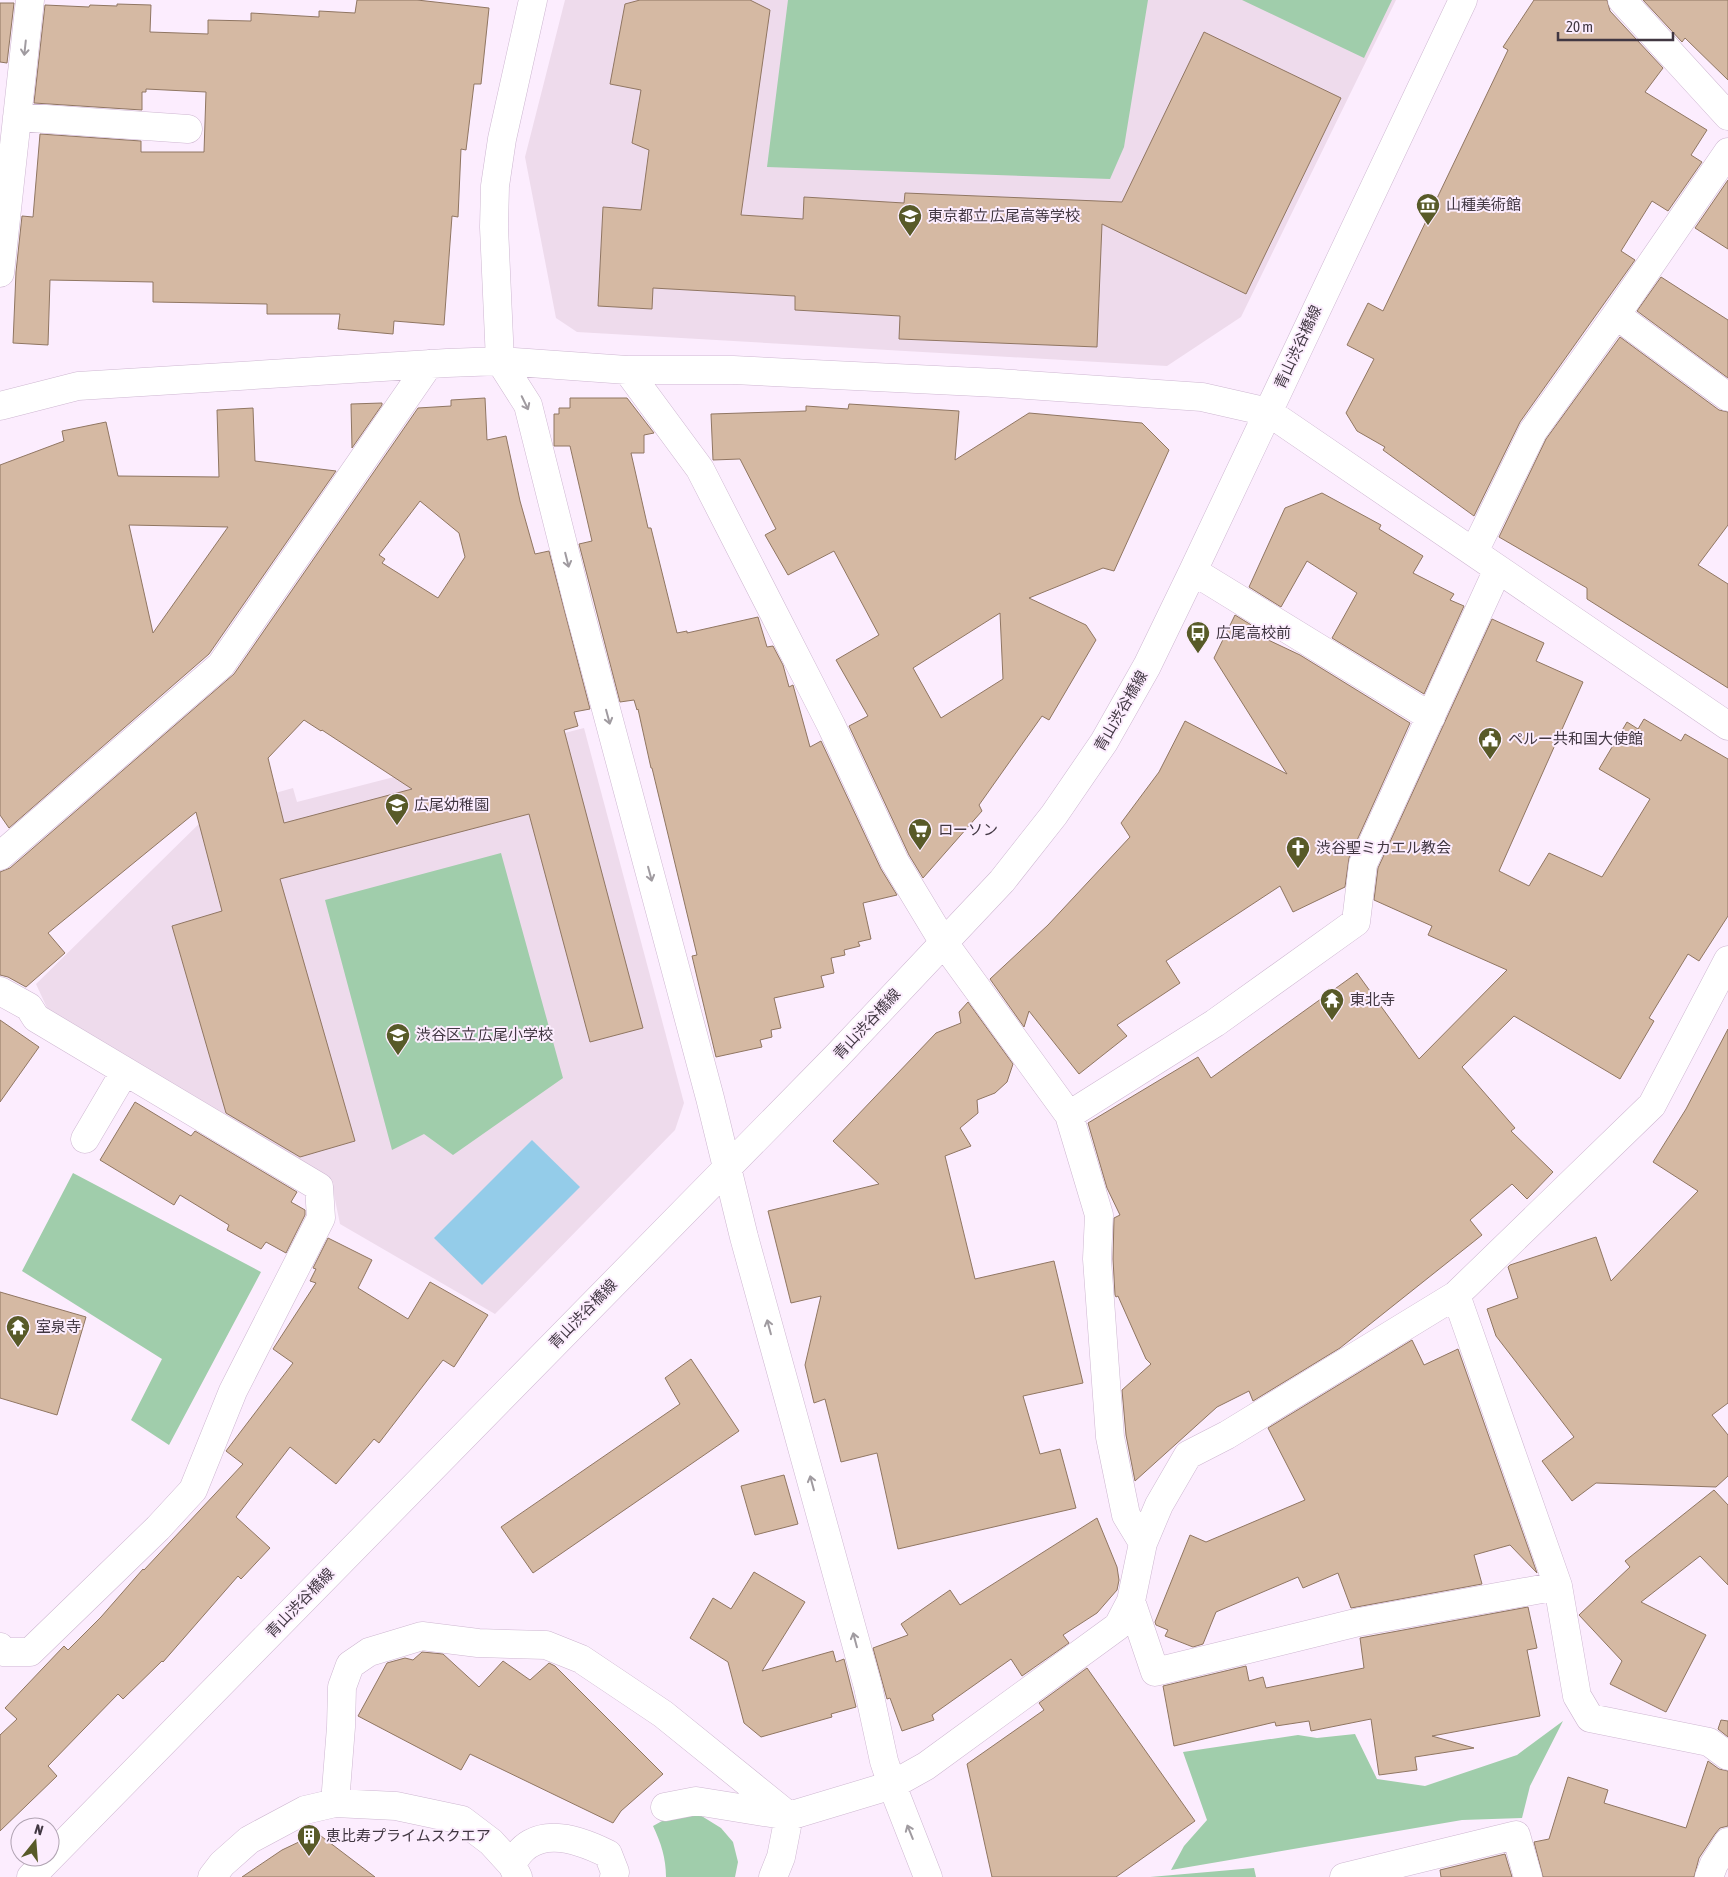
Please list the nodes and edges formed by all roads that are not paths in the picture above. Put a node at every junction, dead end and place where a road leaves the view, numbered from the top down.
1 (30, 0) edge
2 (532, 0) edge
3 (1463, 0) edge
4 (1622, 0) edge
5 (11, 74) edge
6 (1728, 116) edge
7 (17, 117) junction
8 (188, 129) dead end
9 (1727, 157) edge
10 (0, 273) edge
11 (1616, 315) junction
12 (500, 361) junction
13 (429, 364) junction
14 (627, 370) junction
15 (1728, 397) edge
16 (0, 406) edge
17 (1268, 412) junction
18 (1474, 552) junction
19 (1498, 568) junction
20 (1193, 571) junction
21 (1431, 718) junction
22 (1728, 726) edge
23 (0, 856) edge
24 (944, 943) junction
25 (1728, 960) edge
26 (0, 991) edge
27 (125, 1071) junction
28 (1069, 1116) junction
29 (85, 1139) dead end
30 (727, 1167) junction
31 (1456, 1295) junction
32 (1143, 1543) junction
33 (1558, 1586) junction
34 (1132, 1601) junction
35 (0, 1647) edge
36 (1728, 1756) edge
37 (892, 1785) junction
38 (335, 1803) junction
39 (665, 1807) dead end
40 (789, 1816) junction
41 (1728, 1842) edge
42 (627, 1847) dead end
43 (514, 1871) edge
44 (615, 1874) edge
45 (31, 1877) edge
46 (212, 1877) edge
47 (774, 1877) edge
48 (928, 1877) edge
49 (1344, 1877) edge
50 (1528, 1877) edge
51 (1710, 1877) edge

1 -> 5 street
2 - 12 street
3 - 17 street, 青山渋谷橋線
4 - 6 street
5 - 7 street
7 - 8 street
7 - 10 street
9 - 11 street
11 - 15 street
11 - 18 street
12 - 13 street
12 - 14 street
12 -> 30 street
13 - 16 street
13 - 23 street
14 - 17 street
14 - 24 street
17 - 18 street
17 - 20 street, 青山渋谷橋線
18 - 19 street
19 - 21 street
19 - 22 street
20 - 21 street
20 - 24 street, 青山渋谷橋線
21 - 28 street
24 - 28 street
24 - 30 street, 青山渋谷橋線
25 - 31 street
26 - 27 street
27 - 29 street
27 - 35 street
28 - 32 street
37 -> 30 street
30 - 45 street, 青山渋谷橋線
31 - 32 street
31 - 33 street
32 - 34 street
33 - 34 street
33 - 36 street
34 - 37 street
37 - 40 street
48 -> 37 street
38 - 40 street
38 - 43 street
38 - 46 street
39 - 40 street
40 - 47 street
41 - 51 street
42 - 44 street
43 - 44 street
49 - 50 street

